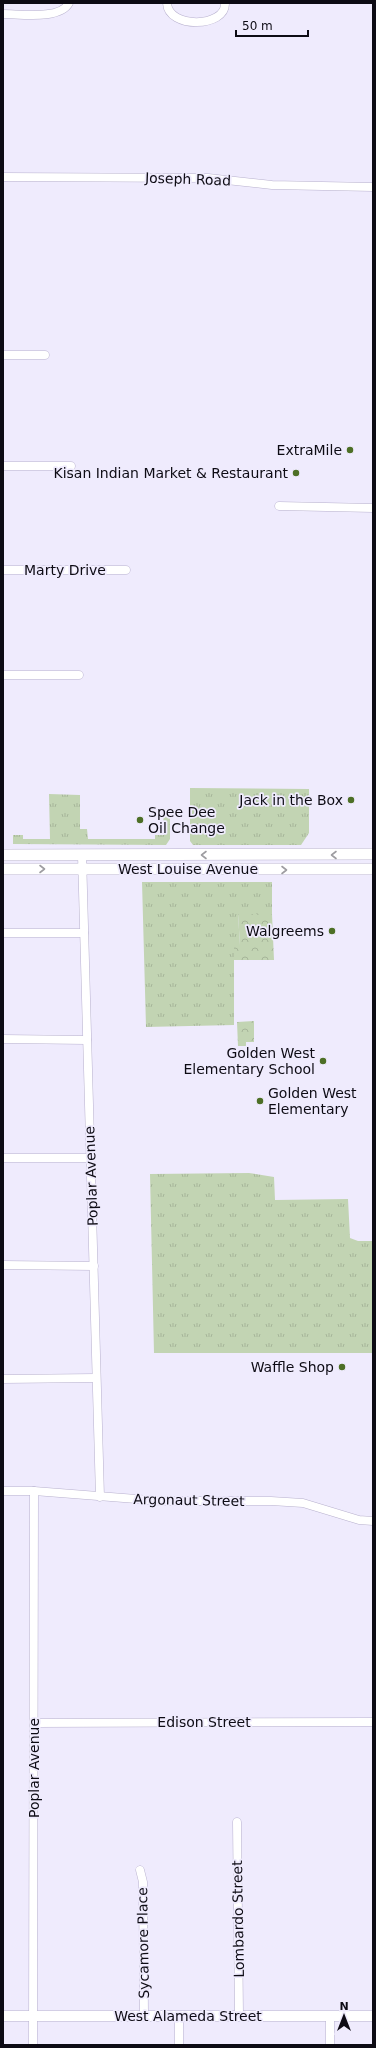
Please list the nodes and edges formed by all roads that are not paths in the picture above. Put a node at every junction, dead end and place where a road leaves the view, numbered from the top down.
1 (69, 3) edge
2 (167, 3) edge
3 (225, 3) edge
4 (3, 14) edge
5 (3, 177) edge
6 (373, 187) edge
7 (3, 355) edge
8 (45, 355) dead end
9 (3, 466) edge
10 (71, 466) dead end
11 (279, 506) dead end
12 (373, 508) edge
13 (3, 570) edge
14 (126, 570) dead end
15 (3, 675) edge
16 (79, 675) dead end
17 (373, 854) edge
18 (3, 855) edge
19 (82, 855) junction
20 (3, 869) edge
21 (82, 869) junction
22 (373, 869) edge
23 (3, 933) edge
24 (84, 933) junction
25 (3, 1039) edge
26 (87, 1040) junction
27 (3, 1158) edge
28 (91, 1158) junction
29 (3, 1265) edge
30 (94, 1266) junction
31 (3, 1378) edge
32 (96, 1378) junction
33 (3, 1491) edge
34 (34, 1491) junction
35 (100, 1497) junction
36 (373, 1521) edge
37 (373, 1722) edge
38 (34, 1723) junction
39 (237, 1822) dead end
40 (140, 1870) dead end
41 (3, 2016) edge
42 (144, 2016) junction
43 (179, 2016) junction
44 (239, 2016) junction
45 (330, 2016) junction
46 (373, 2016) edge
47 (32, 2017) junction
48 (32, 2045) edge
49 (179, 2045) edge
50 (330, 2045) edge

1 - 4 street
2 - 3 street
5 - 6 street, Joseph Road
7 - 8 street
9 - 10 street
11 - 12 street
13 - 14 street, Marty Drive
15 - 16 street
17 -> 19 main road, West Louise Avenue
18 - 19 main road, West Louise Avenue
19 - 21 street, Poplar Avenue
20 -> 21 main road, West Louise Avenue
21 -> 22 main road, West Louise Avenue
21 - 24 street, Poplar Avenue
23 - 24 street
24 - 26 street, Poplar Avenue
25 - 26 street
26 - 28 street, Poplar Avenue
27 - 28 street
28 - 30 street, Poplar Avenue
29 - 30 street
30 - 32 street, Poplar Avenue
31 - 32 street
32 - 35 street, Poplar Avenue
33 - 34 street, Argonaut Street
34 - 35 street, Argonaut Street
34 - 38 street, Poplar Avenue
35 - 36 street, Argonaut Street
37 - 38 street, Edison Street
38 - 47 street, Poplar Avenue
39 - 44 street, Lombardo Street
40 - 42 street, Sycamore Place
41 - 47 street, West Alameda Street
42 - 43 street, West Alameda Street
42 - 47 street, West Alameda Street
43 - 44 street, West Alameda Street
43 - 49 street
44 - 45 street, West Alameda Street
45 - 46 street, West Alameda Street
45 - 50 street
47 - 48 street, Poplar Avenue

